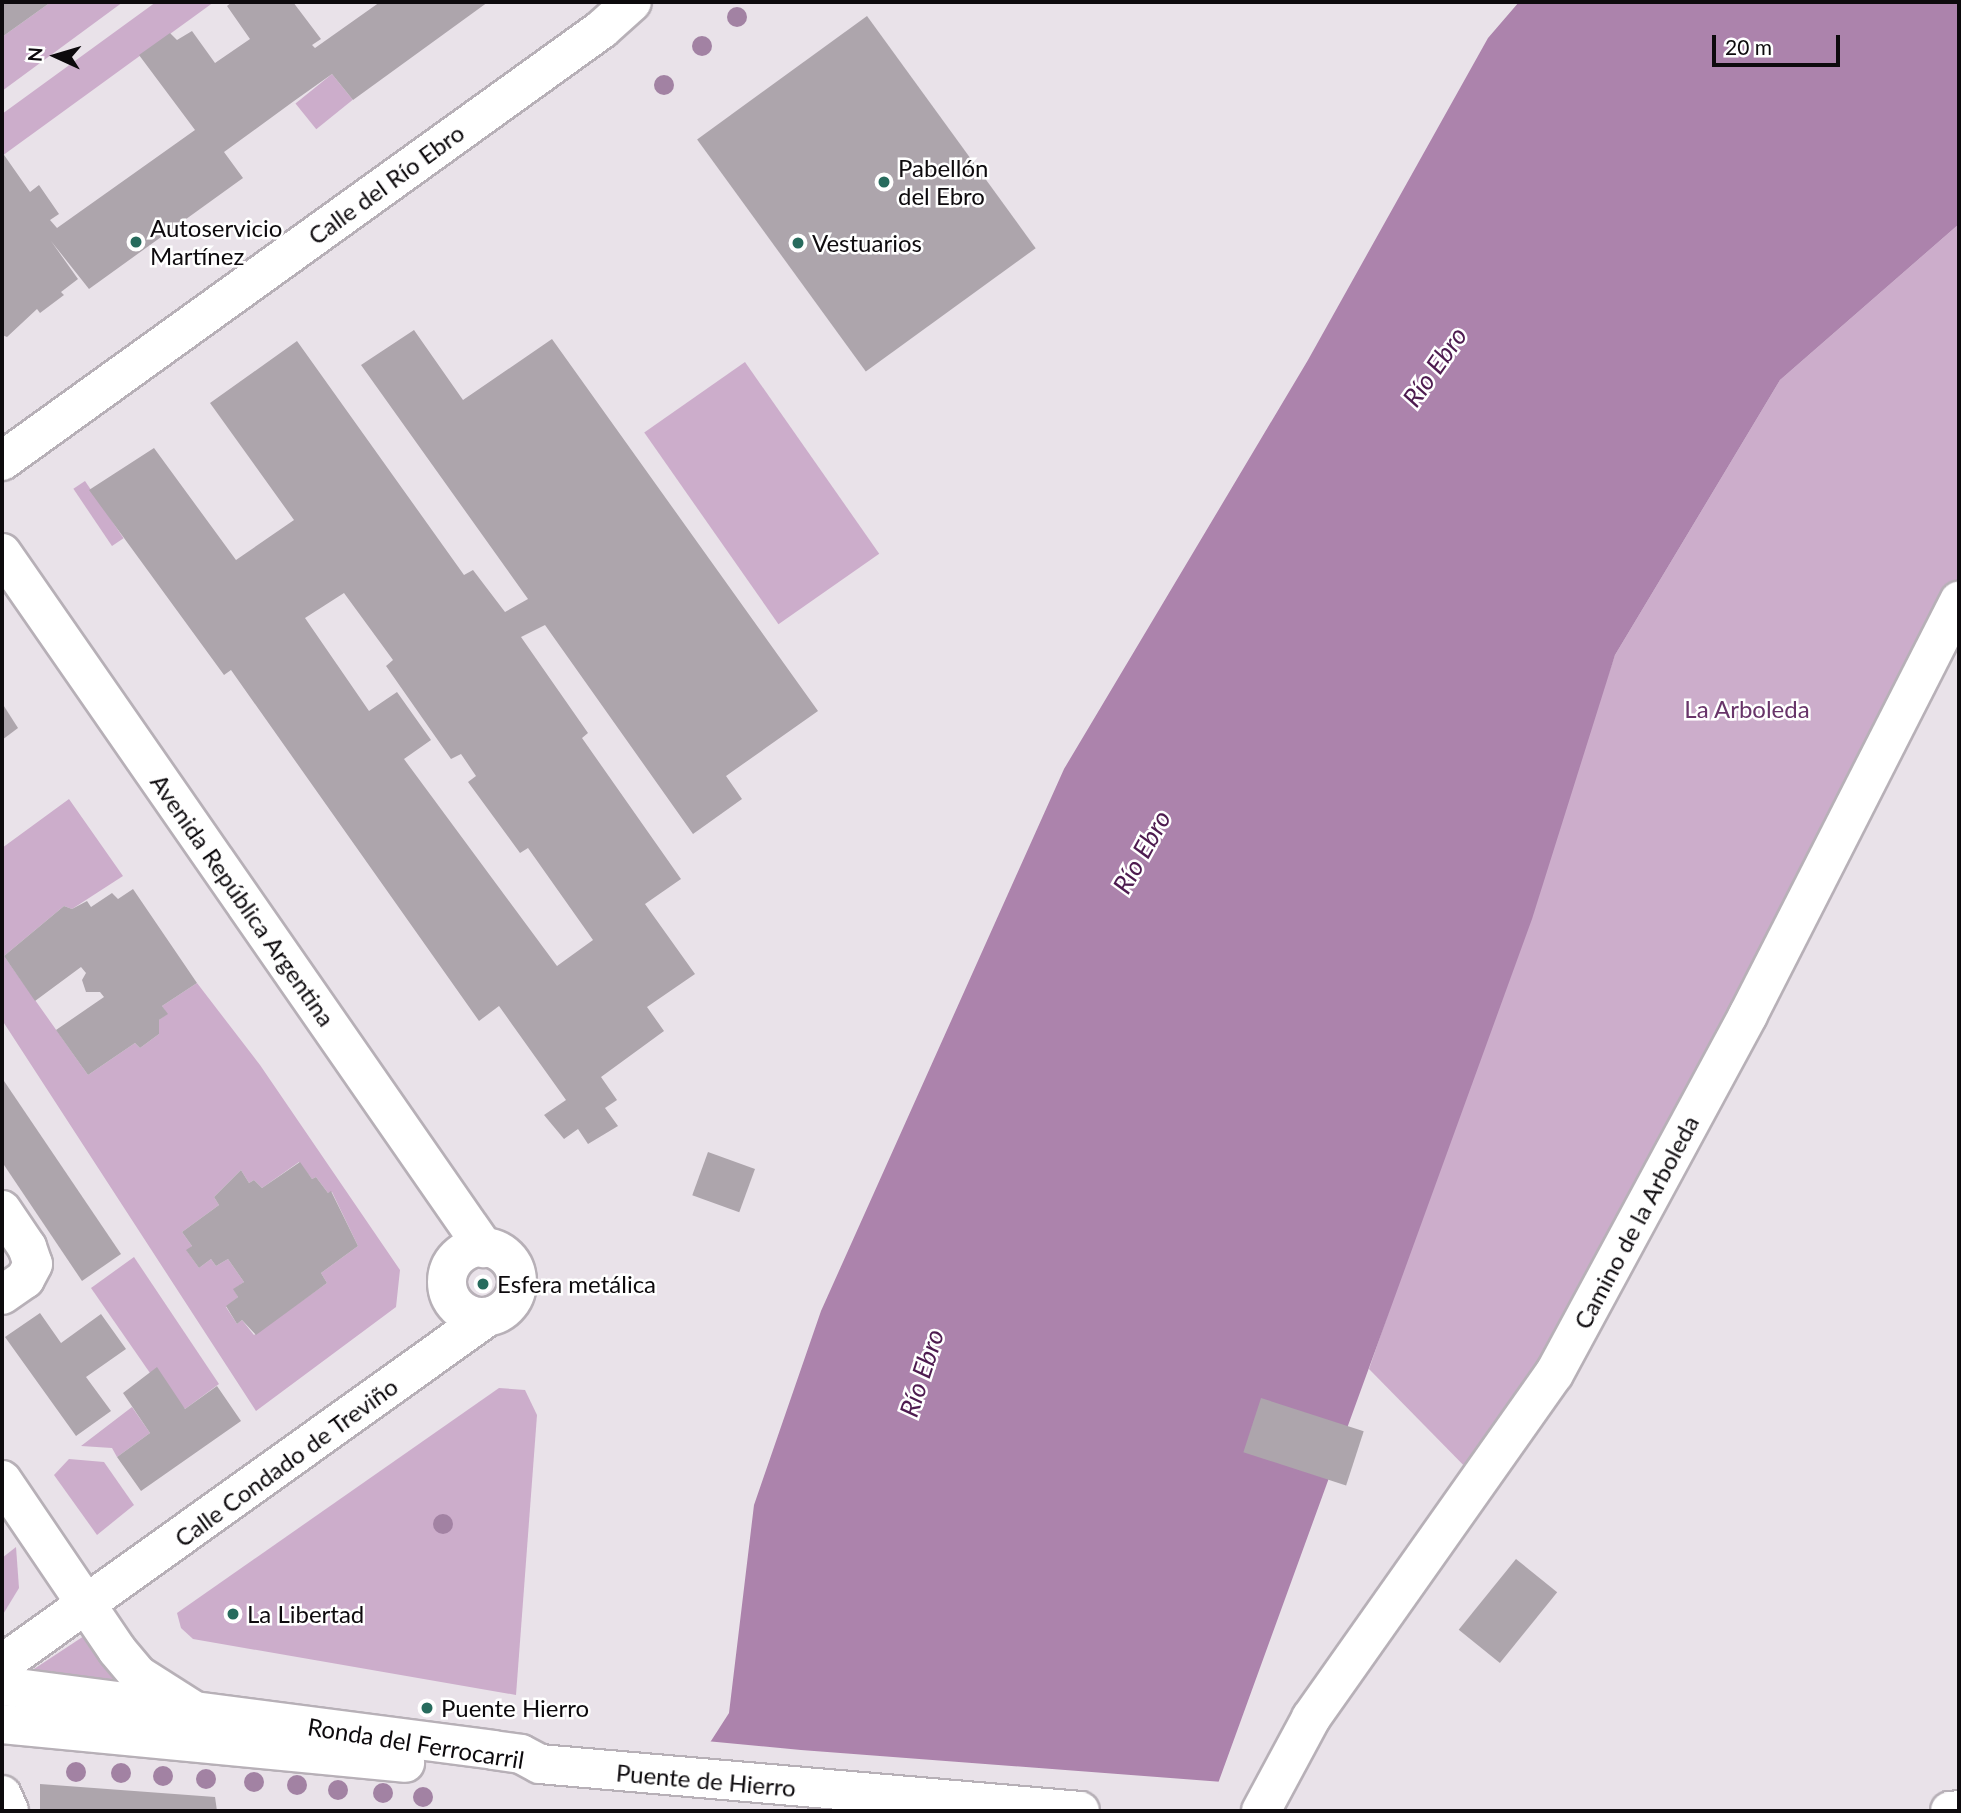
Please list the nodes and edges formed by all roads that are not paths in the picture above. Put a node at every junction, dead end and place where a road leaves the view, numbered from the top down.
1 (632, 2) edge
2 (2, 461) edge
3 (2, 553) edge
4 (1959, 601) edge
5 (2, 1210) edge
6 (484, 1248) junction
7 (2, 1295) edge
8 (487, 1317) junction
9 (2, 1480) edge
10 (83, 1604) junction
11 (2, 1664) edge
12 (2, 1686) edge
13 (192, 1710) junction
14 (2, 1724) edge
15 (540, 1765) junction
16 (2, 1795) edge
17 (1959, 1810) edge
18 (9, 1811) edge
19 (1080, 1811) edge
20 (1261, 1811) edge
21 (1950, 1811) edge

1 - 2 street, Calle del Río Ebro
3 - 6 street, Avenida República Argentina
4 - 20 street, Camino de la Arboleda
5 - 7 street
6 - 8 street
6 - 8 street
8 - 10 street, Calle Condado de Treviño
9 - 10 street
10 - 11 street, Calle Condado de Treviño
10 - 13 street
12 - 13 street, Ronda del Ferrocarril
13 - 15 street, Ronda del Ferrocarril
14 - 15 street, Ronda del Ferrocarril
15 - 19 street, Puente de Hierro
16 - 18 street
17 - 21 street

